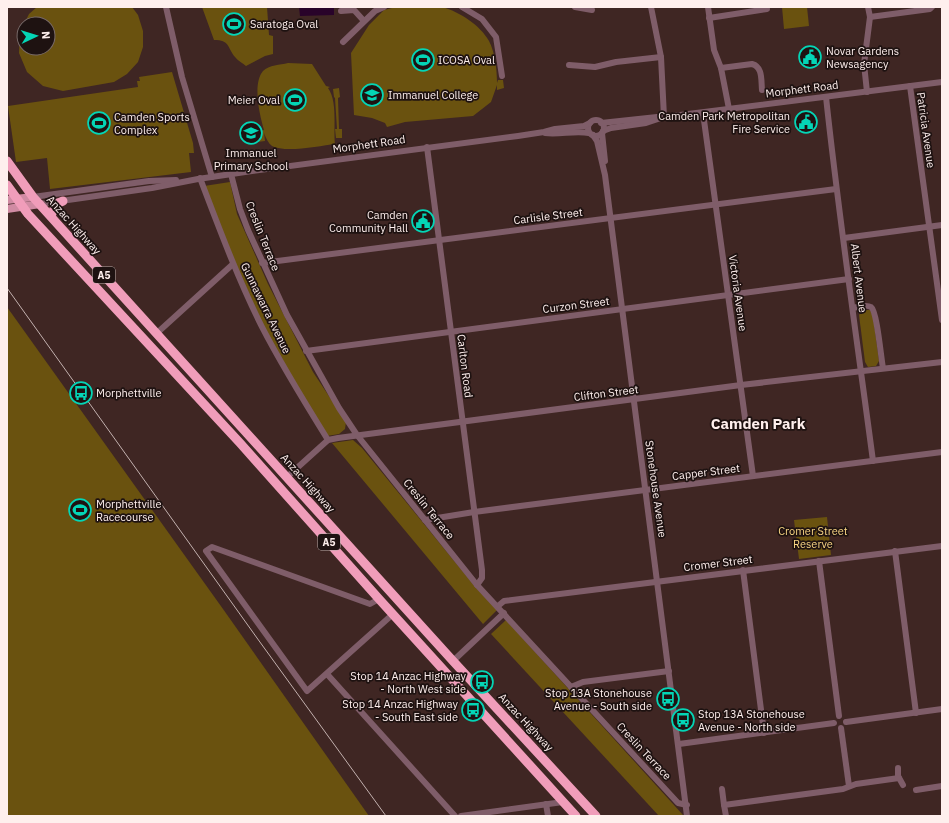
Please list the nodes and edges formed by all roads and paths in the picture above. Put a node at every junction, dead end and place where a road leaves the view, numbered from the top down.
1 (166, 7) edge
2 (384, 7) edge
3 (462, 7) edge
4 (575, 7) edge
5 (651, 7) edge
6 (708, 7) edge
7 (868, 7) edge
8 (932, 7) edge
9 (768, 9) dead end
10 (592, 10) dead end
11 (341, 11) dead end
12 (870, 17) junction
13 (709, 18) junction
14 (364, 21) junction
15 (343, 42) dead end
16 (661, 57) junction
17 (569, 66) dead end
18 (721, 68) junction
19 (502, 76) dead end
20 (942, 82) edge
21 (910, 86) junction
22 (762, 90) dead end
23 (867, 92) junction
24 (826, 97) junction
25 (729, 109) junction
26 (703, 113) junction
27 (664, 117) junction
28 (590, 123) junction
29 (601, 123) junction
30 (544, 132) junction
31 (602, 132) junction
32 (591, 134) junction
33 (427, 148) junction
34 (7, 161) edge
35 (232, 174) junction
36 (604, 175) junction
37 (212, 177) junction
38 (199, 178) junction
39 (7, 185) edge
40 (836, 189) junction
41 (33, 197) junction
42 (17, 199) junction
43 (7, 200) edge
44 (63, 201) junction
45 (40, 204) junction
46 (716, 205) junction
47 (23, 207) junction
48 (7, 209) edge
49 (50, 216) junction
50 (610, 218) junction
51 (942, 225) edge
52 (929, 227) junction
53 (844, 238) junction
54 (440, 240) junction
55 (233, 264) junction
56 (262, 264) junction
57 (849, 279) junction
58 (728, 296) junction
59 (853, 308) junction
60 (622, 309) junction
61 (942, 320) edge
62 (450, 331) junction
63 (157, 333) junction
64 (306, 351) junction
65 (175, 353) junction
66 (942, 362) edge
67 (883, 368) junction
68 (861, 370) junction
69 (172, 371) junction
70 (194, 374) junction
71 (741, 385) junction
72 (192, 393) junction
73 (634, 400) junction
74 (462, 422) junction
75 (357, 435) junction
76 (328, 440) junction
77 (942, 452) edge
78 (873, 461) junction
79 (753, 476) junction
80 (287, 477) junction
81 (646, 490) junction
82 (307, 499) junction
83 (474, 512) junction
84 (321, 515) junction
85 (306, 517) junction
86 (425, 520) junction
87 (316, 527) junction
88 (942, 546) edge
89 (895, 551) junction
90 (819, 561) junction
91 (743, 570) junction
92 (658, 581) junction
93 (477, 585) junction
94 (378, 599) junction
95 (498, 606) junction
96 (393, 614) junction
97 (504, 614) junction
98 (417, 621) junction
99 (430, 635) junction
100 (413, 636) junction
101 (423, 647) junction
102 (453, 661) junction
103 (669, 671) junction
104 (327, 674) junction
105 (571, 687) junction
106 (942, 709) edge
107 (916, 713) junction
108 (839, 716) junction
109 (846, 722) junction
110 (834, 723) junction
111 (841, 728) junction
112 (764, 732) junction
113 (679, 744) junction
114 (898, 768) dead end
115 (899, 778) junction
116 (903, 785) dead end
117 (849, 786) junction
118 (942, 786) edge
119 (722, 789) dead end
120 (916, 790) dead end
121 (563, 802) junction
122 (546, 804) junction
123 (686, 805) junction
124 (724, 805) junction
125 (589, 812) edge
126 (455, 816) edge
127 (461, 816) edge
128 (548, 816) edge
129 (576, 816) edge
130 (596, 816) edge
131 (688, 816) edge
132 (726, 816) edge

1 - 37 street
2 - 14 street
3 - 19 street
4 - 10 street
5 - 16 street
6 - 13 street
7 - 12 street
8 - 12 street
9 - 13 street
11 - 14 street
12 - 23 street
13 - 18 street
14 - 15 street
16 - 17 street
16 - 27 street
18 - 22 street
18 - 25 street
20 - 21 street, Morphett Road
21 - 23 street, Morphett Road
21 - 52 street, Patricia Avenue
23 - 24 street, Morphett Road
24 - 25 street, Morphett Road
24 - 40 street, Albert Avenue
25 - 26 street, Morphett Road
26 - 27 street, Morphett Road
26 - 46 street, Victoria Avenue
27 - 29 street, Morphett Road
27 - 31 street, Morphett Road
28 - 29 street
28 - 30 street, Morphett Road
28 - 32 street
29 - 31 street
30 - 32 street, Morphett Road
30 - 33 street, Morphett Road
31 - 32 street
31 - 36 street, Stonehouse Avenue
32 - 36 street, Stonehouse Avenue
33 - 35 street, Morphett Road
33 - 54 street, Carlton Road
34 - 41 highway, Anzac Highway / A5
35 - 37 street, Morphett Road
35 - 56 street, Creslin Terrace
36 - 50 street, Stonehouse Avenue
37 - 38 street, Morphett Road
38 - 41 street, Morphett Road
38 - 44 street, Morphett Road
38 - 55 street, Gunnawarra Avenue
39 - 42 highway, A5
40 - 46 street, Carlisle Street
40 - 53 street, Albert Avenue
41 - 42 main road, Morphett Road
41 - 45 highway, Anzac Highway / A5
42 - 43 main road, Morphett Road
42 - 47 highway, A5
44 - 45 street, Morphett Road
44 - 49 highway
45 - 47 main road, Morphett Road
45 - 49 highway, Anzac Highway / A5
46 - 50 street, Carlisle Street
46 - 58 street, Victoria Avenue
47 - 48 main road, Morphett Road
47 - 69 highway, A5
49 - 63 highway, Anzac Highway / A5
50 - 54 street, Carlisle Street
50 - 60 street, Stonehouse Avenue
51 - 52 street
52 - 53 street
52 - 61 street, Patricia Avenue
53 - 57 street, Albert Avenue
54 - 56 street, Carlisle Street
54 - 62 street, Carlton Road
55 - 63 street
55 - 76 street, Gunnawarra Avenue
56 - 64 street, Creslin Terrace
57 - 58 street, Curzon Street
57 - 59 street, Albert Avenue
58 - 60 street, Curzon Street
58 - 71 street, Victoria Avenue
59 - 67 street
59 - 68 street, Albert Avenue
60 - 62 street, Curzon Street
60 - 73 street, Stonehouse Avenue
62 - 64 street, Curzon Street
62 - 74 street, Carlton Road
63 - 65 highway, Anzac Highway / A5
64 - 75 street, Creslin Terrace
65 - 69 highway
65 - 70 highway, Anzac Highway / A5
66 - 67 street, Clifton Street
67 - 68 street, Clifton Street
68 - 71 street, Clifton Street
68 - 78 street, Albert Avenue
69 - 72 highway, A5
70 - 72 highway
70 - 80 highway, Anzac Highway / A5
71 - 73 street, Clifton Street
71 - 79 street, Victoria Avenue
72 - 85 highway, A5
73 - 74 street, Clifton Street
73 - 81 street, Stonehouse Avenue
74 - 75 street, Clifton Street
74 - 83 street, Carlton Road
75 - 76 street, Clifton Street
75 - 86 street, Creslin Terrace
76 - 80 street
77 - 78 street, Capper Street
78 - 79 street, Capper Street
79 - 81 street, Capper Street
80 - 82 highway, Anzac Highway / A5
81 - 83 street, Capper Street
81 - 92 street, Stonehouse Avenue
82 - 84 highway, Anzac Highway / A5
82 - 85 highway
83 - 86 street, Capper Street
83 - 93 street, Carlton Road
84 - 87 highway
84 - 98 highway, Anzac Highway / A5
85 - 87 highway, A5
86 - 93 street, Creslin Terrace
87 - 94 highway, A5
88 - 89 street, Cromer Street
89 - 90 street, Cromer Street
89 - 107 street
90 - 91 street, Cromer Street
90 - 108 street
91 - 92 street, Cromer Street
91 - 112 street
92 - 95 street, Cromer Street
92 - 103 street, Stonehouse Avenue
93 - 95 street, Creslin Terrace
94 - 96 highway, A5
94 - 104 street
95 - 97 street, Creslin Terrace
96 - 100 highway, A5
96 - 104 street
97 - 102 street
97 - 105 street, Creslin Terrace
98 - 99 highway, Anzac Highway / A5
98 - 100 highway
99 - 101 highway
99 - 102 highway, Anzac Highway / A5
100 - 101 highway, A5
101 - 121 highway, A5
102 - 125 highway, Anzac Highway / A5
103 - 105 street
103 - 113 street, Stonehouse Avenue
104 - 126 street
105 - 123 street, Creslin Terrace
106 - 107 street
107 - 109 street
108 - 109 street
108 - 110 street
109 - 111 street
110 - 111 street
110 - 112 street
111 - 117 street
112 - 113 street
113 - 123 street, Stonehouse Avenue
114 - 115 street
115 - 116 street
115 - 117 street
117 - 124 street
118 - 120 street
119 - 124 street
121 - 122 street
121 - 129 highway, A5
122 - 127 street
122 - 128 street
123 - 131 street, Stonehouse Avenue
124 - 132 street
125 - 130 highway, Anzac Highway / A5

